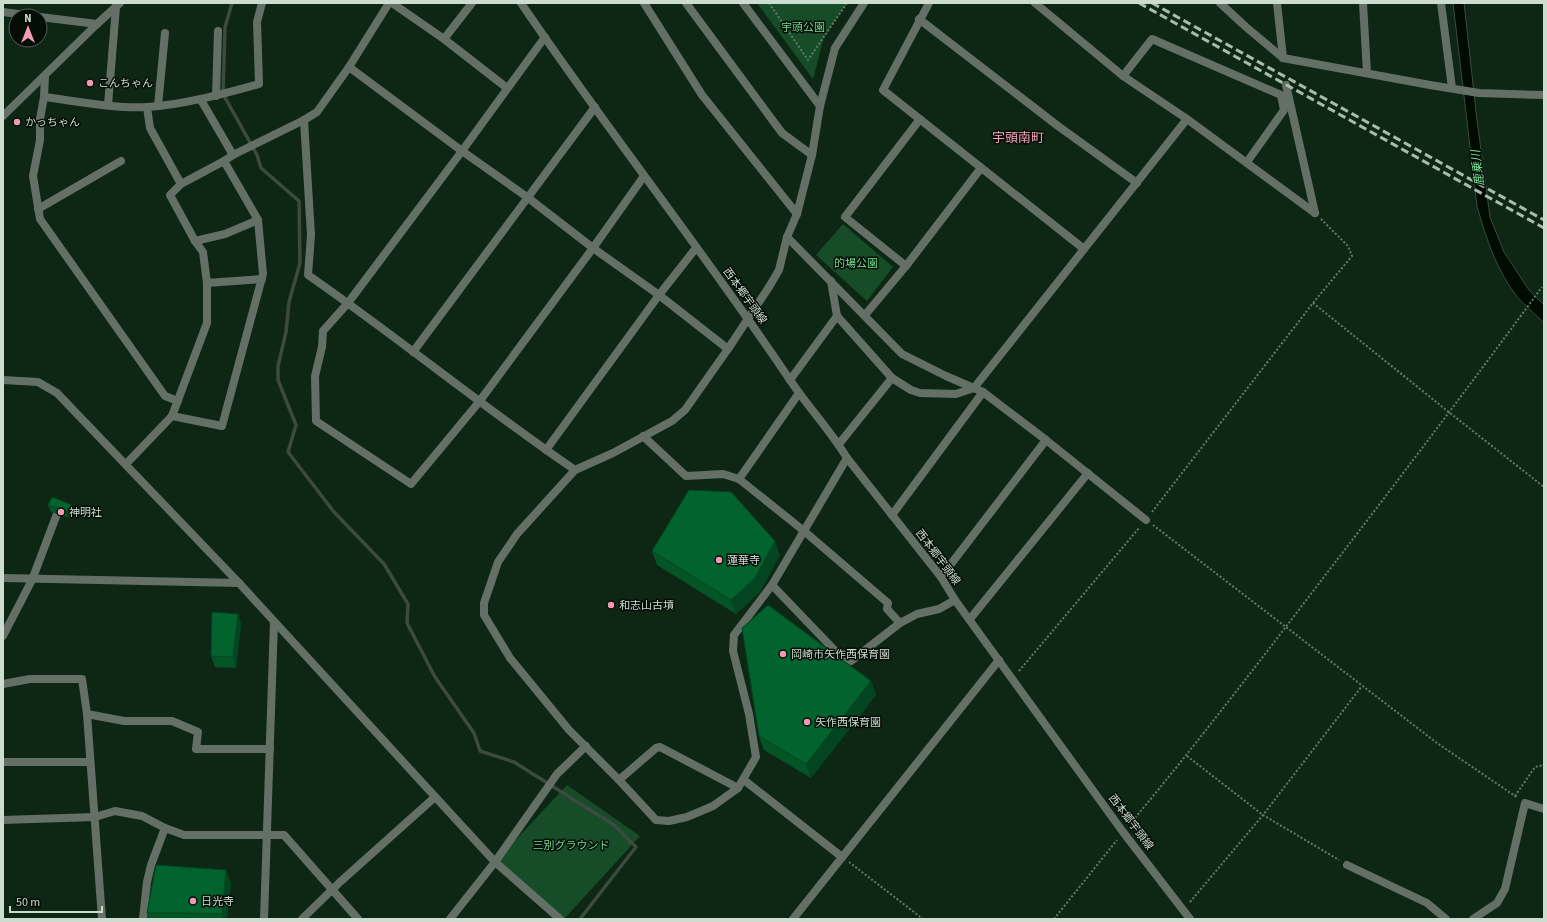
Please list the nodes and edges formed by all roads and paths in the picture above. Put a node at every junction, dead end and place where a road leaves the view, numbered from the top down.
1 (262, 3) edge
2 (388, 3) edge
3 (392, 3) edge
4 (472, 3) edge
5 (521, 3) edge
6 (644, 3) edge
7 (686, 3) edge
8 (743, 3) edge
9 (769, 3) edge
10 (847, 3) edge
11 (864, 3) edge
12 (929, 3) edge
13 (1035, 3) edge
14 (1220, 3) edge
15 (1277, 3) edge
16 (1362, 3) edge
17 (1441, 3) edge
18 (118, 5) edge
19 (48, 18) edge
20 (919, 19) junction
21 (97, 24) junction
22 (218, 31) dead end
23 (165, 33) dead end
24 (545, 38) junction
25 (444, 40) junction
26 (1283, 58) junction
27 (349, 67) junction
28 (1367, 73) junction
29 (45, 76) junction
30 (1123, 76) junction
31 (1286, 85) dead end
32 (507, 88) junction
33 (1452, 88) junction
34 (1544, 95) edge
35 (216, 96) junction
36 (44, 97) junction
37 (201, 100) junction
38 (108, 105) junction
39 (158, 106) junction
40 (820, 106) junction
41 (146, 107) junction
42 (595, 107) junction
43 (3, 116) edge
44 (920, 119) junction
45 (1187, 119) junction
46 (304, 120) junction
47 (462, 151) junction
48 (233, 155) junction
49 (812, 155) junction
50 (121, 161) dead end
51 (224, 161) junction
52 (1247, 162) junction
53 (981, 168) junction
54 (644, 176) junction
55 (1137, 183) junction
56 (181, 184) junction
57 (528, 197) junction
58 (38, 209) junction
59 (1315, 213) junction
60 (797, 214) junction
61 (258, 220) junction
62 (787, 237) junction
63 (195, 241) junction
64 (593, 248) junction
65 (696, 248) junction
66 (1084, 250) junction
67 (906, 266) junction
68 (262, 280) junction
69 (831, 280) junction
70 (207, 282) junction
71 (1542, 287) dead end
72 (659, 295) junction
73 (348, 303) junction
74 (1313, 303) junction
75 (865, 315) junction
76 (838, 316) junction
77 (748, 318) junction
78 (728, 349) junction
79 (413, 352) junction
80 (892, 378) junction
81 (3, 380) edge
82 (790, 380) junction
83 (974, 388) junction
84 (983, 392) junction
85 (798, 393) junction
86 (178, 401) junction
87 (479, 402) junction
88 (1450, 413) junction
89 (172, 416) junction
90 (643, 436) junction
91 (1046, 440) junction
92 (839, 444) junction
93 (546, 450) junction
94 (847, 458) junction
95 (126, 464) junction
96 (575, 470) junction
97 (1088, 473) junction
98 (739, 479) junction
99 (1544, 487) edge
100 (57, 514) edge
101 (892, 515) junction
102 (1146, 520) junction
103 (804, 531) junction
104 (941, 577) junction
105 (3, 578) edge
106 (32, 580) junction
107 (240, 583) junction
108 (772, 585) junction
109 (955, 600) junction
110 (970, 619) junction
111 (274, 622) junction
112 (900, 623) junction
113 (1285, 628) junction
114 (3, 636) edge
115 (999, 660) junction
116 (1013, 678) junction
117 (3, 684) edge
118 (1362, 686) junction
119 (87, 714) junction
120 (586, 746) junction
121 (270, 749) junction
122 (1186, 756) junction
123 (3, 762) edge
124 (90, 762) junction
125 (1544, 765) edge
126 (619, 780) junction
127 (744, 780) junction
128 (738, 788) junction
129 (1515, 796) junction
130 (435, 798) junction
131 (1525, 803) junction
132 (1544, 809) edge
133 (1263, 815) junction
134 (95, 817) junction
135 (3, 820) edge
136 (166, 828) junction
137 (1123, 832) junction
138 (266, 836) junction
139 (842, 857) junction
140 (495, 862) junction
141 (1347, 865) joint
142 (332, 889) junction
143 (1184, 909) junction
144 (102, 919) edge
145 (143, 919) edge
146 (264, 919) edge
147 (302, 919) edge
148 (358, 919) edge
149 (450, 919) edge
150 (560, 919) edge
151 (793, 919) edge
152 (923, 919) edge
153 (1054, 919) edge
154 (1190, 919) edge
155 (1446, 919) edge
156 (1473, 919) edge

1 - 35 street
2 - 27 street
3 - 25 street
4 - 25 street
5 - 24 street, 西本郷宇頭線
6 - 60 street
7 - 49 street
8 - 40 street
9 - 10 path
11 - 40 street
12 - 20 street
13 - 30 street
14 - 26 street
15 - 26 street
16 - 28 street
17 - 33 street
18 - 21 street
18 - 38 street
19 - 21 street
20 - 44 street
20 - 55 street
21 - 29 street
22 - 35 street
23 - 39 street
24 - 32 street
24 - 42 street, 西本郷宇頭線
25 - 32 street
26 - 28 street
27 - 46 street
27 - 47 street
28 - 33 street
29 - 36 street
29 - 43 street
30 - 45 street
30 - 52 street
31 - 59 street
32 - 47 street
33 - 34 street
35 - 37 street
36 - 38 street
36 - 58 street
37 - 39 street
37 - 48 street
38 - 41 street
39 - 41 street
40 - 49 street
41 - 56 street
42 - 54 street, 西本郷宇頭線
42 - 57 street
44 - 53 street
44 - 67 street
45 - 52 street
45 - 55 street
46 - 48 street
46 - 73 street
47 - 57 street
47 - 73 street
48 - 51 street
49 - 60 street
50 - 58 street
51 - 56 street
51 - 61 street
52 - 59 street
53 - 66 street
53 - 67 street
54 - 64 street
54 - 65 street, 西本郷宇頭線
55 - 66 street
56 - 63 street
57 - 64 street
57 - 79 street
58 - 86 street
59 - 74 path
60 - 62 street
61 - 63 street
61 - 68 street
62 - 69 street
62 - 77 street
63 - 70 street
64 - 72 street
64 - 87 street
65 - 72 street
65 - 77 street, 西本郷宇頭線
66 - 83 street
67 - 75 street
68 - 70 street
68 - 89 street
69 - 75 street
69 - 76 street
70 - 86 street
71 - 88 path
72 - 78 street
72 - 93 street
73 - 79 street
73 - 87 street
74 - 88 path
74 - 102 path
75 - 83 street
76 - 80 street
76 - 82 street
77 - 78 street
77 - 82 street, 西本郷宇頭線
78 - 90 street
79 - 87 street
80 - 83 street
80 - 92 street
81 - 95 street
82 - 85 street, 西本郷宇頭線
83 - 84 street
84 - 91 street
84 - 101 street
85 - 92 street, 西本郷宇頭線
85 - 98 street
86 - 89 street
87 - 93 street
88 - 99 path
88 - 113 path
89 - 95 street
90 - 96 street
90 - 98 street
91 - 97 street
91 - 104 street
92 - 94 street, 西本郷宇頭線
93 - 96 street
94 - 101 street, 西本郷宇頭線
94 - 103 street
95 - 107 street
96 - 120 street
97 - 102 street
97 - 110 street
98 - 103 street
100 - 106 street
101 - 104 street, 西本郷宇頭線
102 - 113 path
102 - 116 path
103 - 108 street
103 - 112 street
104 - 109 street, 西本郷宇頭線
105 - 106 street
106 - 107 street
106 - 114 street
107 - 111 street
108 - 112 street
108 - 127 street
109 - 110 street, 西本郷宇頭線
109 - 112 street
110 - 115 street
111 - 121 street
111 - 130 street
113 - 118 path
113 - 122 path
115 - 116 street, 西本郷宇頭線
115 - 139 street
116 - 137 street, 西本郷宇頭線
117 - 119 street
118 - 129 path
118 - 133 path
119 - 121 street
119 - 124 street
120 - 126 street
120 - 140 street
121 - 138 street
122 - 133 path
122 - 137 path
123 - 124 street
124 - 134 street
125 - 129 path
126 - 128 street
126 - 128 street
127 - 128 street
127 - 139 street
129 - 131 path
130 - 140 street
130 - 142 street
131 - 132 street
131 - 156 street
133 - 141 path
133 - 143 path
134 - 135 street
134 - 136 street
134 - 144 street
136 - 138 street
136 - 145 street
137 - 143 street, 西本郷宇頭線
137 - 153 path
138 - 142 street
138 - 146 street
139 - 151 street
139 - 152 path
140 - 149 street
140 - 150 street
141 - 155 street
142 - 147 street
142 - 148 street
143 - 154 street, 西本郷宇頭線

